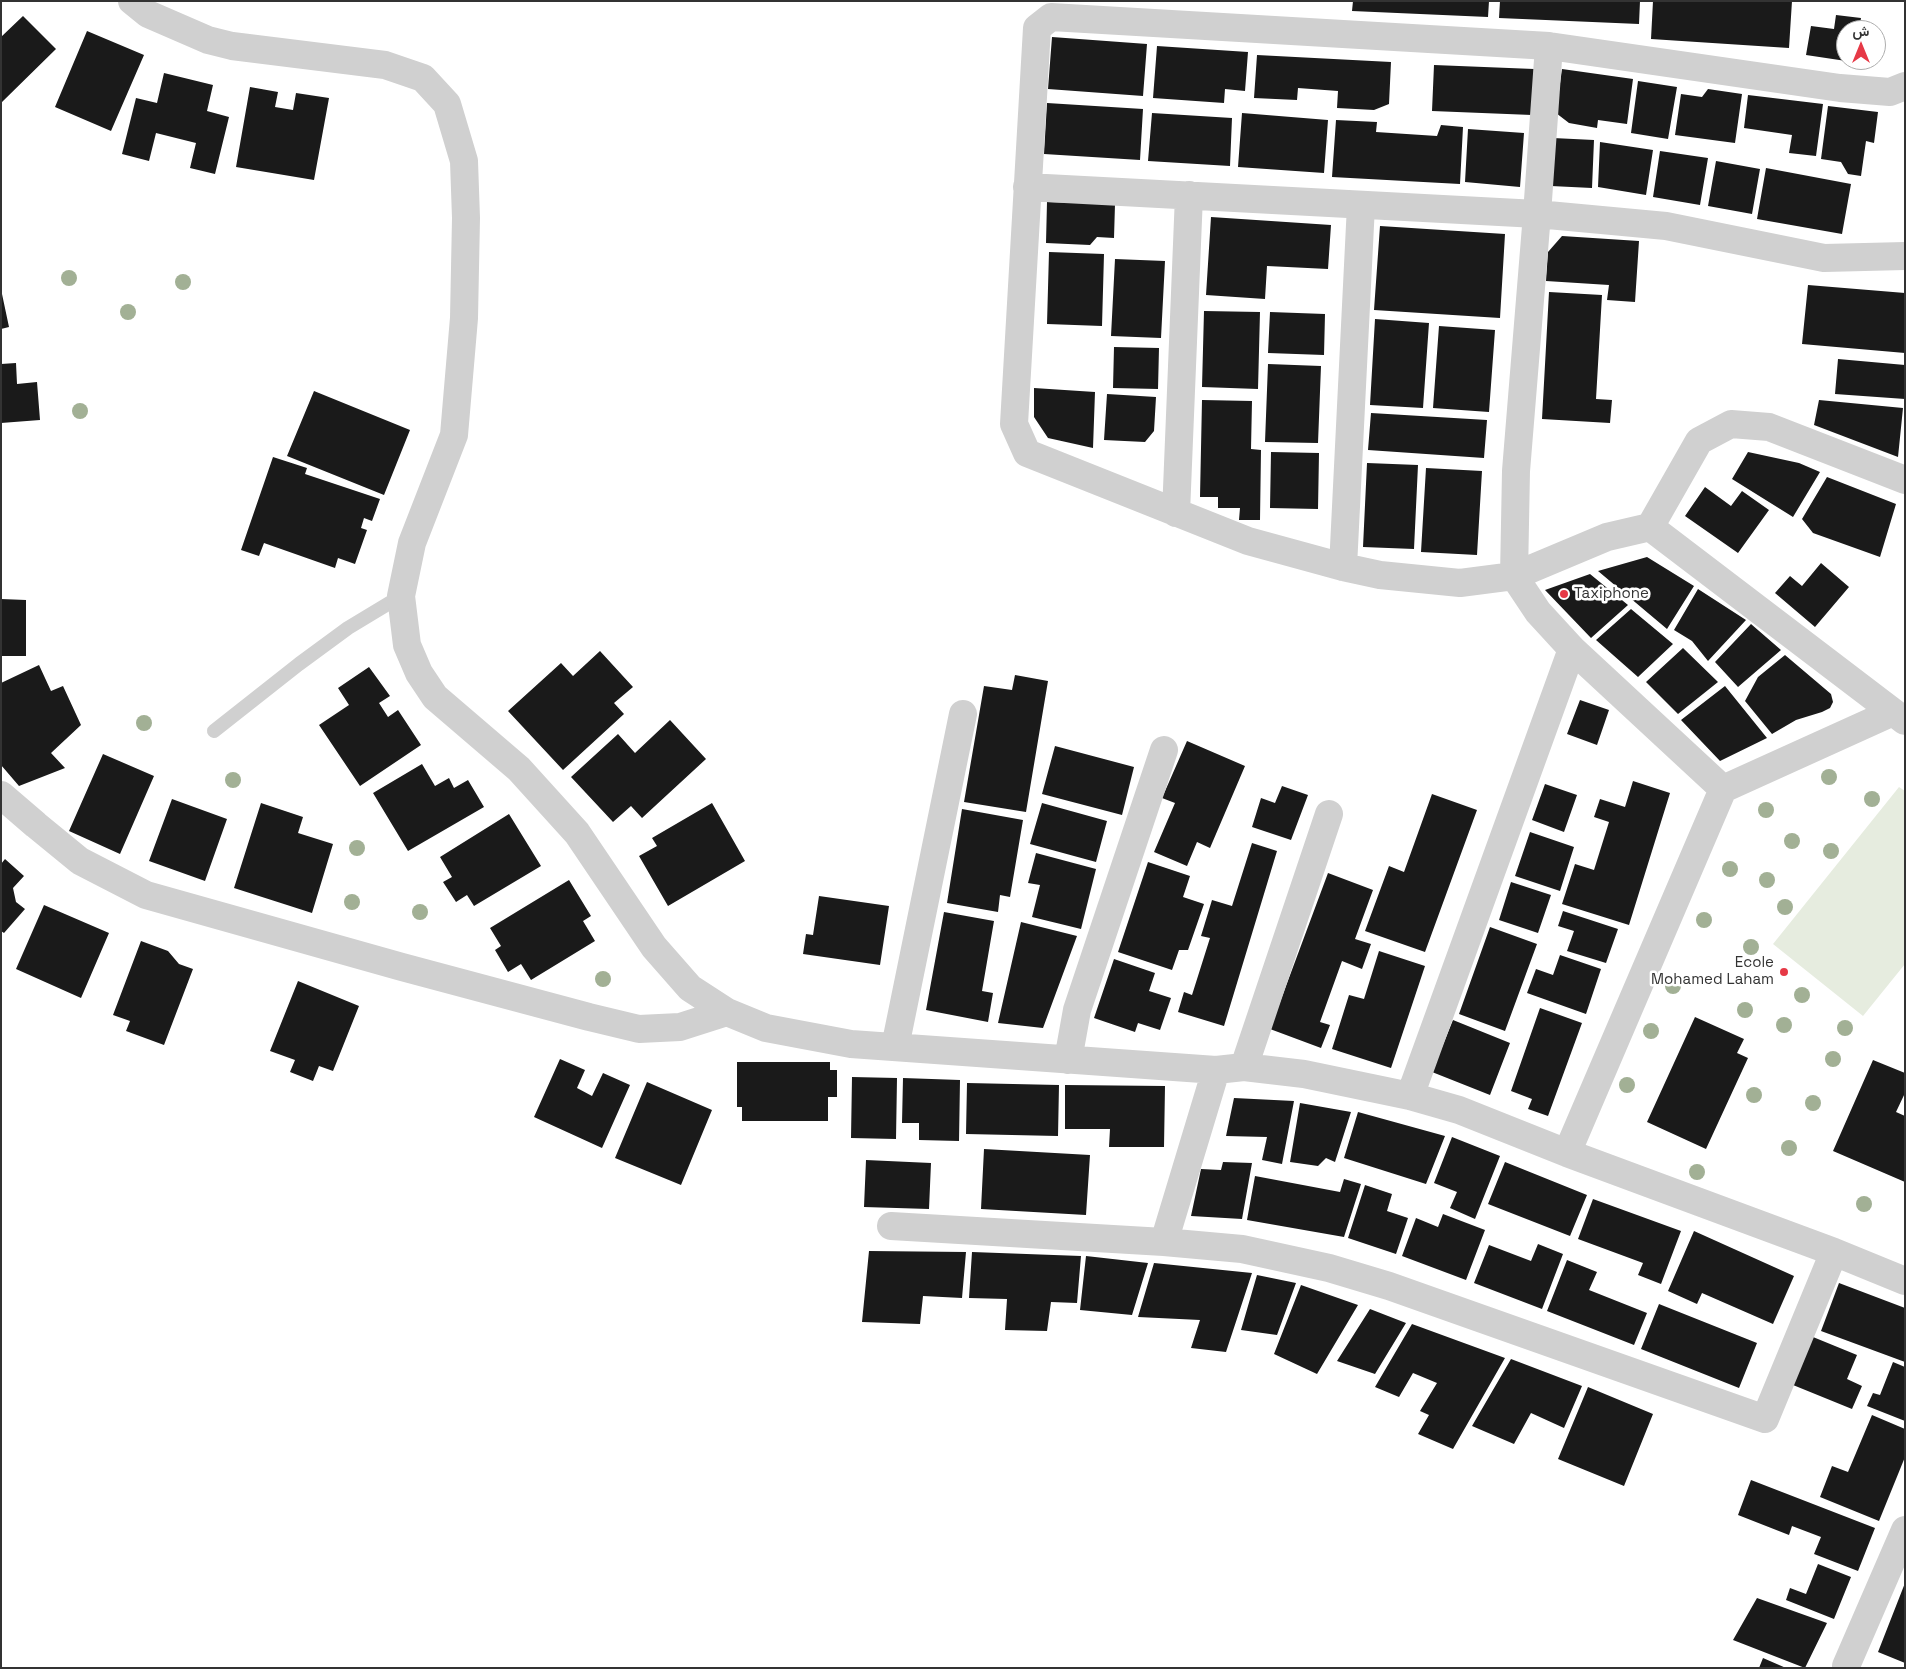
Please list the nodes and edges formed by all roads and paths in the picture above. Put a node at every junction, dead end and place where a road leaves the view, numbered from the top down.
1 (132, 1) edge
2 (1549, 46) junction
3 (1905, 86) edge
4 (1027, 187) junction
5 (1189, 195) junction
6 (1361, 205) junction
7 (1537, 214) junction
8 (1905, 256) edge
9 (1905, 480) edge
10 (1176, 514) junction
11 (1650, 527) junction
12 (1343, 567) junction
13 (1514, 576) junction
14 (401, 596) junction
15 (1572, 649) junction
16 (963, 714) dead end
17 (1899, 717) edge
18 (214, 731) dead end
19 (1164, 750) dead end
20 (1724, 789) junction
21 (1, 795) edge
22 (1329, 814) dead end
23 (728, 1012) junction
24 (895, 1047) junction
25 (1068, 1060) junction
26 (1244, 1067) junction
27 (1216, 1070) junction
28 (1410, 1096) junction
29 (1567, 1154) junction
30 (892, 1226) dead end
31 (1164, 1242) junction
32 (1834, 1252) junction
33 (1905, 1281) edge
34 (1905, 1530) edge
35 (1846, 1666) dead end

1 - 14 street
2 - 3 street
2 - 4 street
2 - 7 street
4 - 5 street
4 - 10 street
5 - 6 street
5 - 10 street
6 - 7 street
6 - 12 street
7 - 8 street
7 - 13 street
9 - 11 street
10 - 12 street
11 - 13 street
11 - 17 street
12 - 13 street
13 - 15 street
14 - 18 lane
14 - 23 street
15 - 20 street
15 - 28 street
16 - 24 street
17 - 20 street
19 - 25 street
20 - 29 street
21 - 23 street
22 - 26 street
23 - 24 street
24 - 25 street
25 - 27 street
26 - 27 street
26 - 28 street
27 - 31 street
28 - 29 street
29 - 32 street
30 - 31 street
31 - 32 street
32 - 33 street
34 - 35 street

